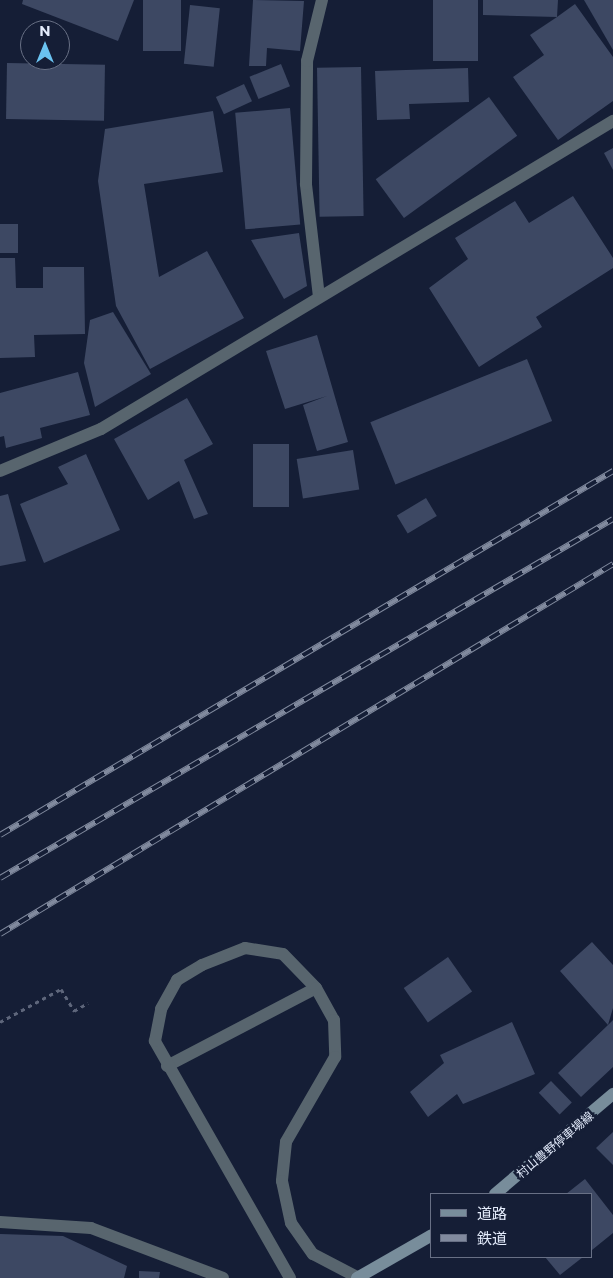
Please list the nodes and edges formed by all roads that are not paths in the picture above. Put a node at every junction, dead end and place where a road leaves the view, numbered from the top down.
1 (322, 0) edge
2 (613, 121) edge
3 (319, 297) junction
4 (0, 471) edge
5 (316, 988) junction
6 (167, 1066) junction
7 (613, 1094) edge
8 (496, 1193) edge
9 (0, 1222) edge
10 (430, 1236) edge
11 (223, 1278) edge
12 (290, 1278) edge
13 (358, 1278) edge

1 - 3 street
2 - 3 street
3 - 4 street
5 - 6 street
5 - 6 street
5 - 13 street
6 - 12 street
7 - 8 main road, 村山豊野停車場線
9 - 11 street
10 - 13 main road

